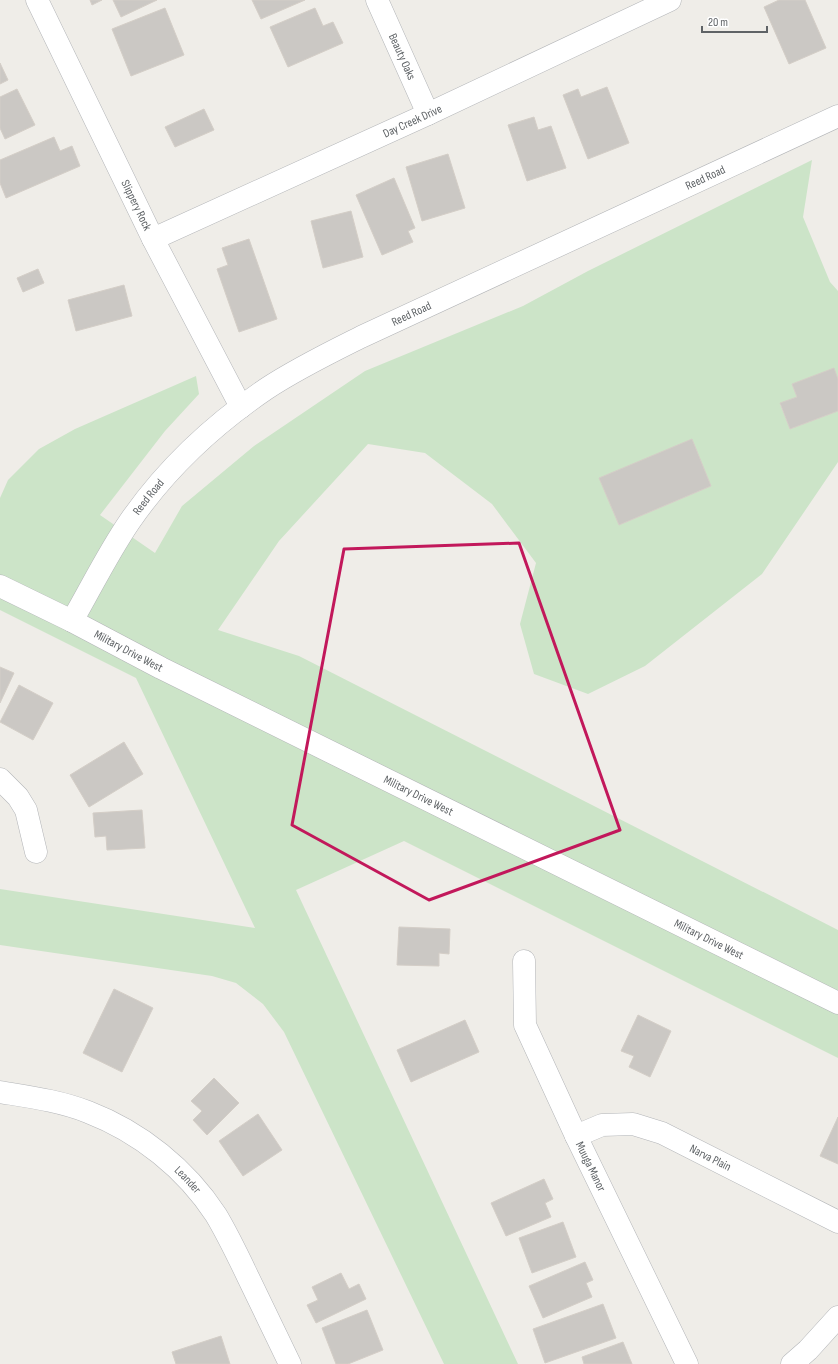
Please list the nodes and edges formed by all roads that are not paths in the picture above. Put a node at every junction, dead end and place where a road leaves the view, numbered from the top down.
1 (37, 0) edge
2 (376, 0) edge
3 (670, 0) edge
4 (428, 114) junction
5 (838, 116) edge
6 (153, 239) junction
7 (241, 407) junction
8 (0, 586) edge
9 (72, 621) junction
10 (0, 779) edge
11 (36, 852) dead end
12 (524, 961) dead end
13 (838, 1003) edge
14 (0, 1092) edge
15 (576, 1136) junction
16 (838, 1222) edge
17 (838, 1317) edge
18 (290, 1364) edge
19 (687, 1364) edge
20 (792, 1364) edge

1 - 6 street, Slippery Rock
2 - 4 street, Beauty Oaks
3 - 4 street, Day Creek Drive
4 - 6 street, Day Creek Drive
5 - 7 street, Reed Road
6 - 7 street, Slippery Rock
7 - 9 street, Reed Road
8 - 9 street, Military Drive West
9 - 13 street, Military Drive West
10 - 11 street
12 - 15 street, Muuga Manor
14 - 18 street, Leander
15 - 16 street, Narva Plain
15 - 19 street, Muuga Manor
17 - 20 street

